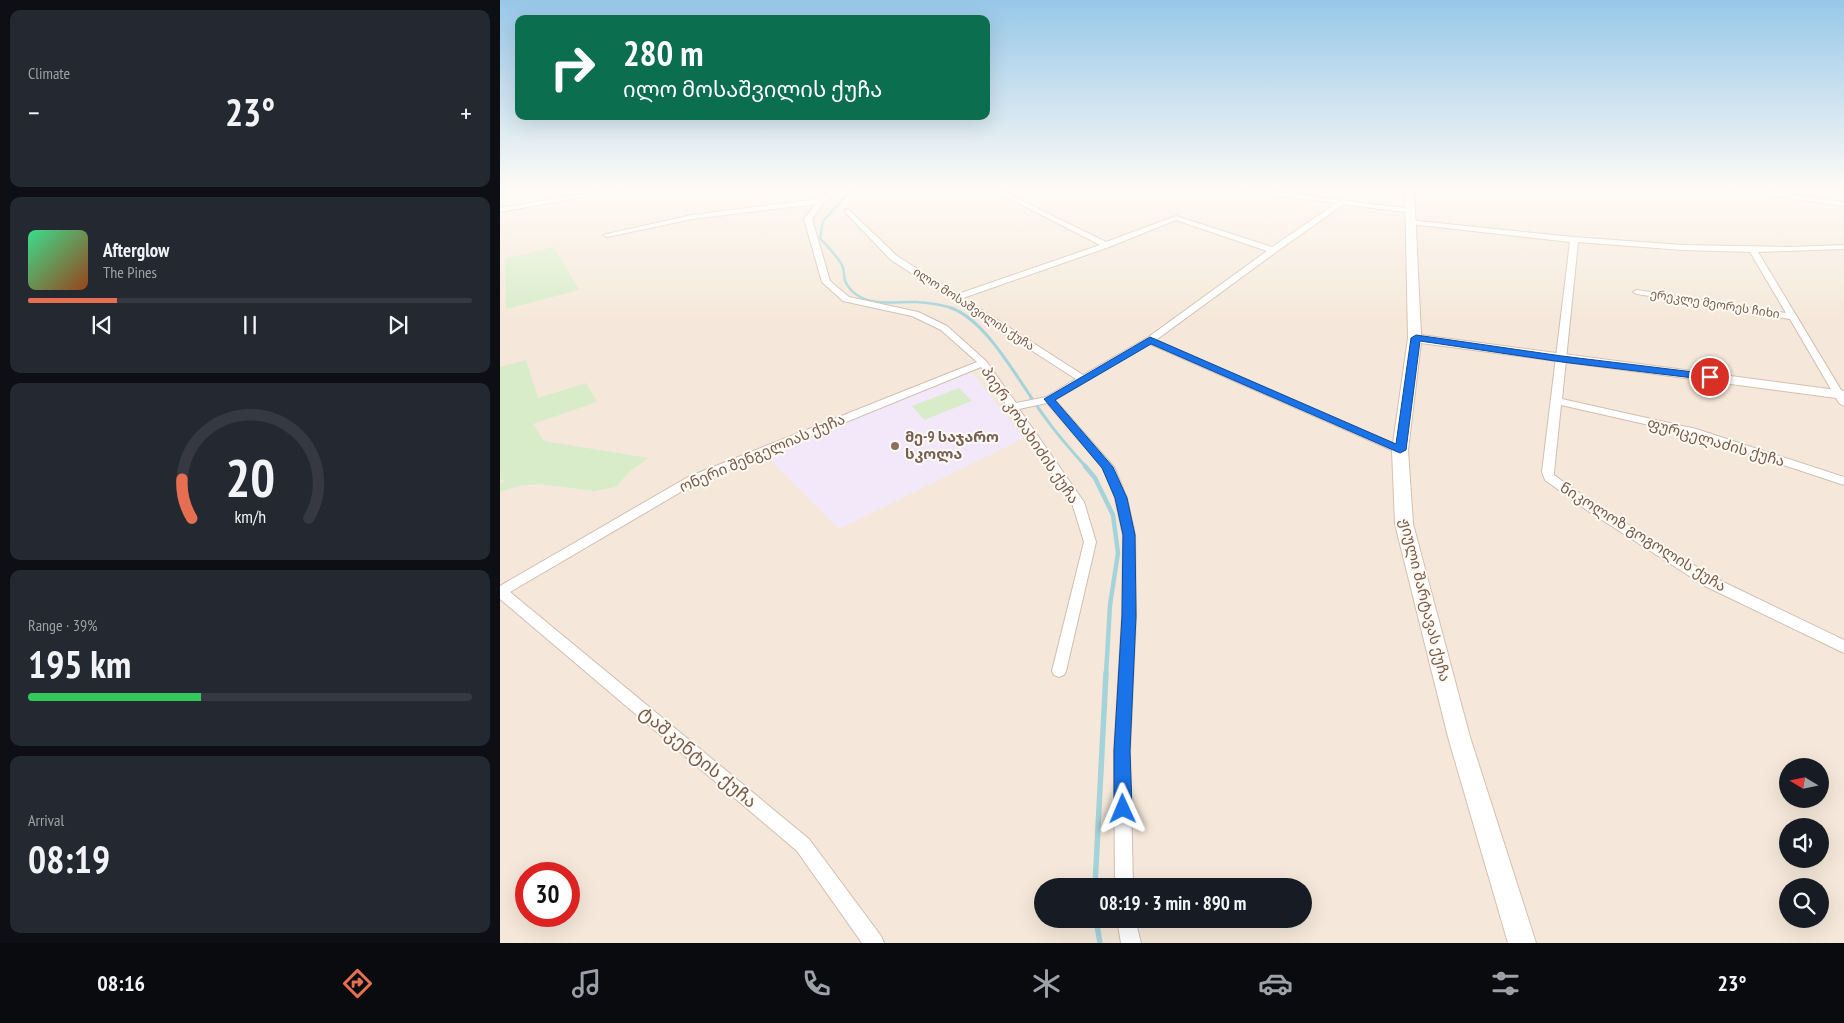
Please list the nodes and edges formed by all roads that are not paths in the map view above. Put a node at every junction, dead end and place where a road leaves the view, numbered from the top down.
1 (621, 232) edge
2 (812, 232) edge
3 (869, 232) edge
4 (1080, 232) edge
5 (1140, 232) edge
6 (1218, 232) edge
7 (1299, 232) edge
8 (1412, 232) edge
9 (1517, 232) edge
10 (607, 235) dead end
11 (1574, 240) junction
12 (1106, 245) junction
13 (1844, 247) edge
14 (1273, 250) junction
15 (1754, 250) junction
16 (1637, 292) dead end
17 (957, 296) junction
18 (1792, 317) junction
19 (1416, 338) junction
20 (1150, 340) junction
21 (1562, 359) junction
22 (982, 363) junction
23 (1083, 380) junction
24 (1842, 397) edge
25 (1047, 400) junction
26 (1558, 400) junction
27 (1013, 407) junction
28 (1400, 450) junction
29 (1844, 481) edge
30 (500, 592) edge
31 (1844, 647) edge
32 (1059, 671) dead end
33 (1124, 878) edge
34 (1128, 928) edge
35 (874, 943) edge
36 (1131, 943) edge
37 (1522, 943) edge

1 - 10 street
2 - 22 street, პიერ კობახიძის ქუჩა
3 - 17 street, ილო მოსაშვილის ქუჩა
4 - 12 street
5 - 12 street
6 - 14 street
7 - 14 street
8 - 19 street, ჟიული შარტავას ქუჩა
9 - 11 street
11 - 15 street
11 - 21 street, ნიკოლოზ გოგოლის ქუჩა
12 - 17 street
13 - 15 street
14 - 20 street
15 - 18 street
16 - 18 street, ერეკლე მეორეს ჩიხი
17 - 23 street, ილო მოსაშვილის ქუჩა
18 - 24 street
19 - 21 street
19 - 28 street, ჟიული შარტავას ქუჩა
20 - 23 street
20 - 28 street
21 - 24 street
21 - 26 street, ნიკოლოზ გოგოლის ქუჩა
22 - 27 street, პიერ კობახიძის ქუჩა
22 - 30 street, ონერი შენგელიას ქუჩა
23 - 25 street
25 - 27 street
25 - 33 street
26 - 29 street, ფურცელაძის ქუჩა
26 - 31 street, ნიკოლოზ გოგოლის ქუჩა
27 - 32 street, პიერ კობახიძის ქუჩა
28 - 37 street, ჟიული შარტავას ქუჩა
30 - 35 street, ტაშკენტის ქუჩა
34 - 36 street

